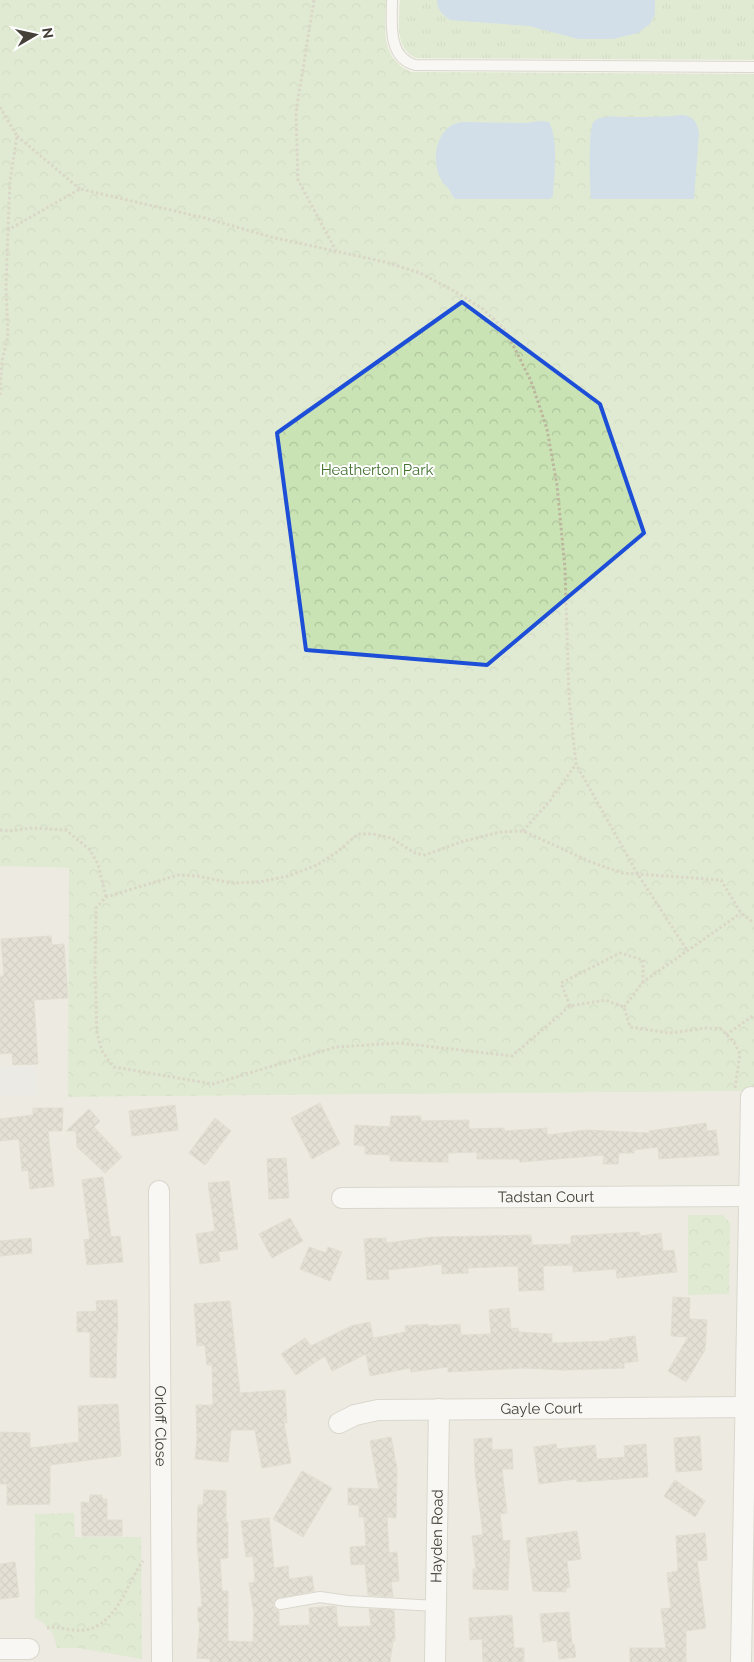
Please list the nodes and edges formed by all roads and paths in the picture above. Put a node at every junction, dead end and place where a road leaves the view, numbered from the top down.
1 (314, 0) edge
2 (392, 0) edge
3 (754, 67) edge
4 (0, 107) edge
5 (17, 136) junction
6 (80, 189) junction
7 (8, 230) junction
8 (336, 252) junction
9 (0, 394) edge
10 (576, 764) junction
11 (0, 830) edge
12 (523, 831) junction
13 (637, 873) junction
14 (106, 897) junction
15 (741, 912) junction
16 (754, 923) edge
17 (687, 950) junction
18 (643, 982) junction
19 (570, 1006) junction
20 (624, 1007) junction
21 (754, 1015) edge
22 (726, 1035) junction
23 (743, 1093) joint
24 (158, 1191) dead end
25 (750, 1196) junction
26 (342, 1198) dead end
27 (751, 1314) edge
28 (746, 1407) junction
29 (439, 1409) junction
30 (339, 1423) dead end
31 (749, 1511) edge
32 (144, 1561) dead end
33 (280, 1604) dead end
34 (436, 1606) junction
35 (47, 1628) dead end
36 (29, 1648) dead end
37 (0, 1649) edge
38 (162, 1662) edge
39 (435, 1662) edge
40 (741, 1662) edge

1 - 8 path
2 - 3 lane
4 - 5 path
5 - 6 path
5 - 7 path
6 - 7 path
6 - 8 path
7 - 9 path
8 - 10 path
10 - 12 path
10 - 13 path
11 - 14 path
12 - 13 path
12 - 14 path
13 - 15 path
13 - 17 path
14 - 19 path
15 - 16 path
15 - 17 path
17 - 18 path
18 - 19 path
18 - 20 path
19 - 20 path
20 - 22 path
21 - 22 path
22 - 23 path
23 - 25 street
24 - 38 street, Orloff Close
25 - 26 street, Tadstan Court
25 - 27 street
27 - 28 street
28 - 29 street, Gayle Court
28 - 31 street
29 - 30 street, Gayle Court
29 - 34 street, Hayden Road
31 - 40 street
32 - 35 path
33 - 34 lane
34 - 39 street, Hayden Road
36 - 37 street

